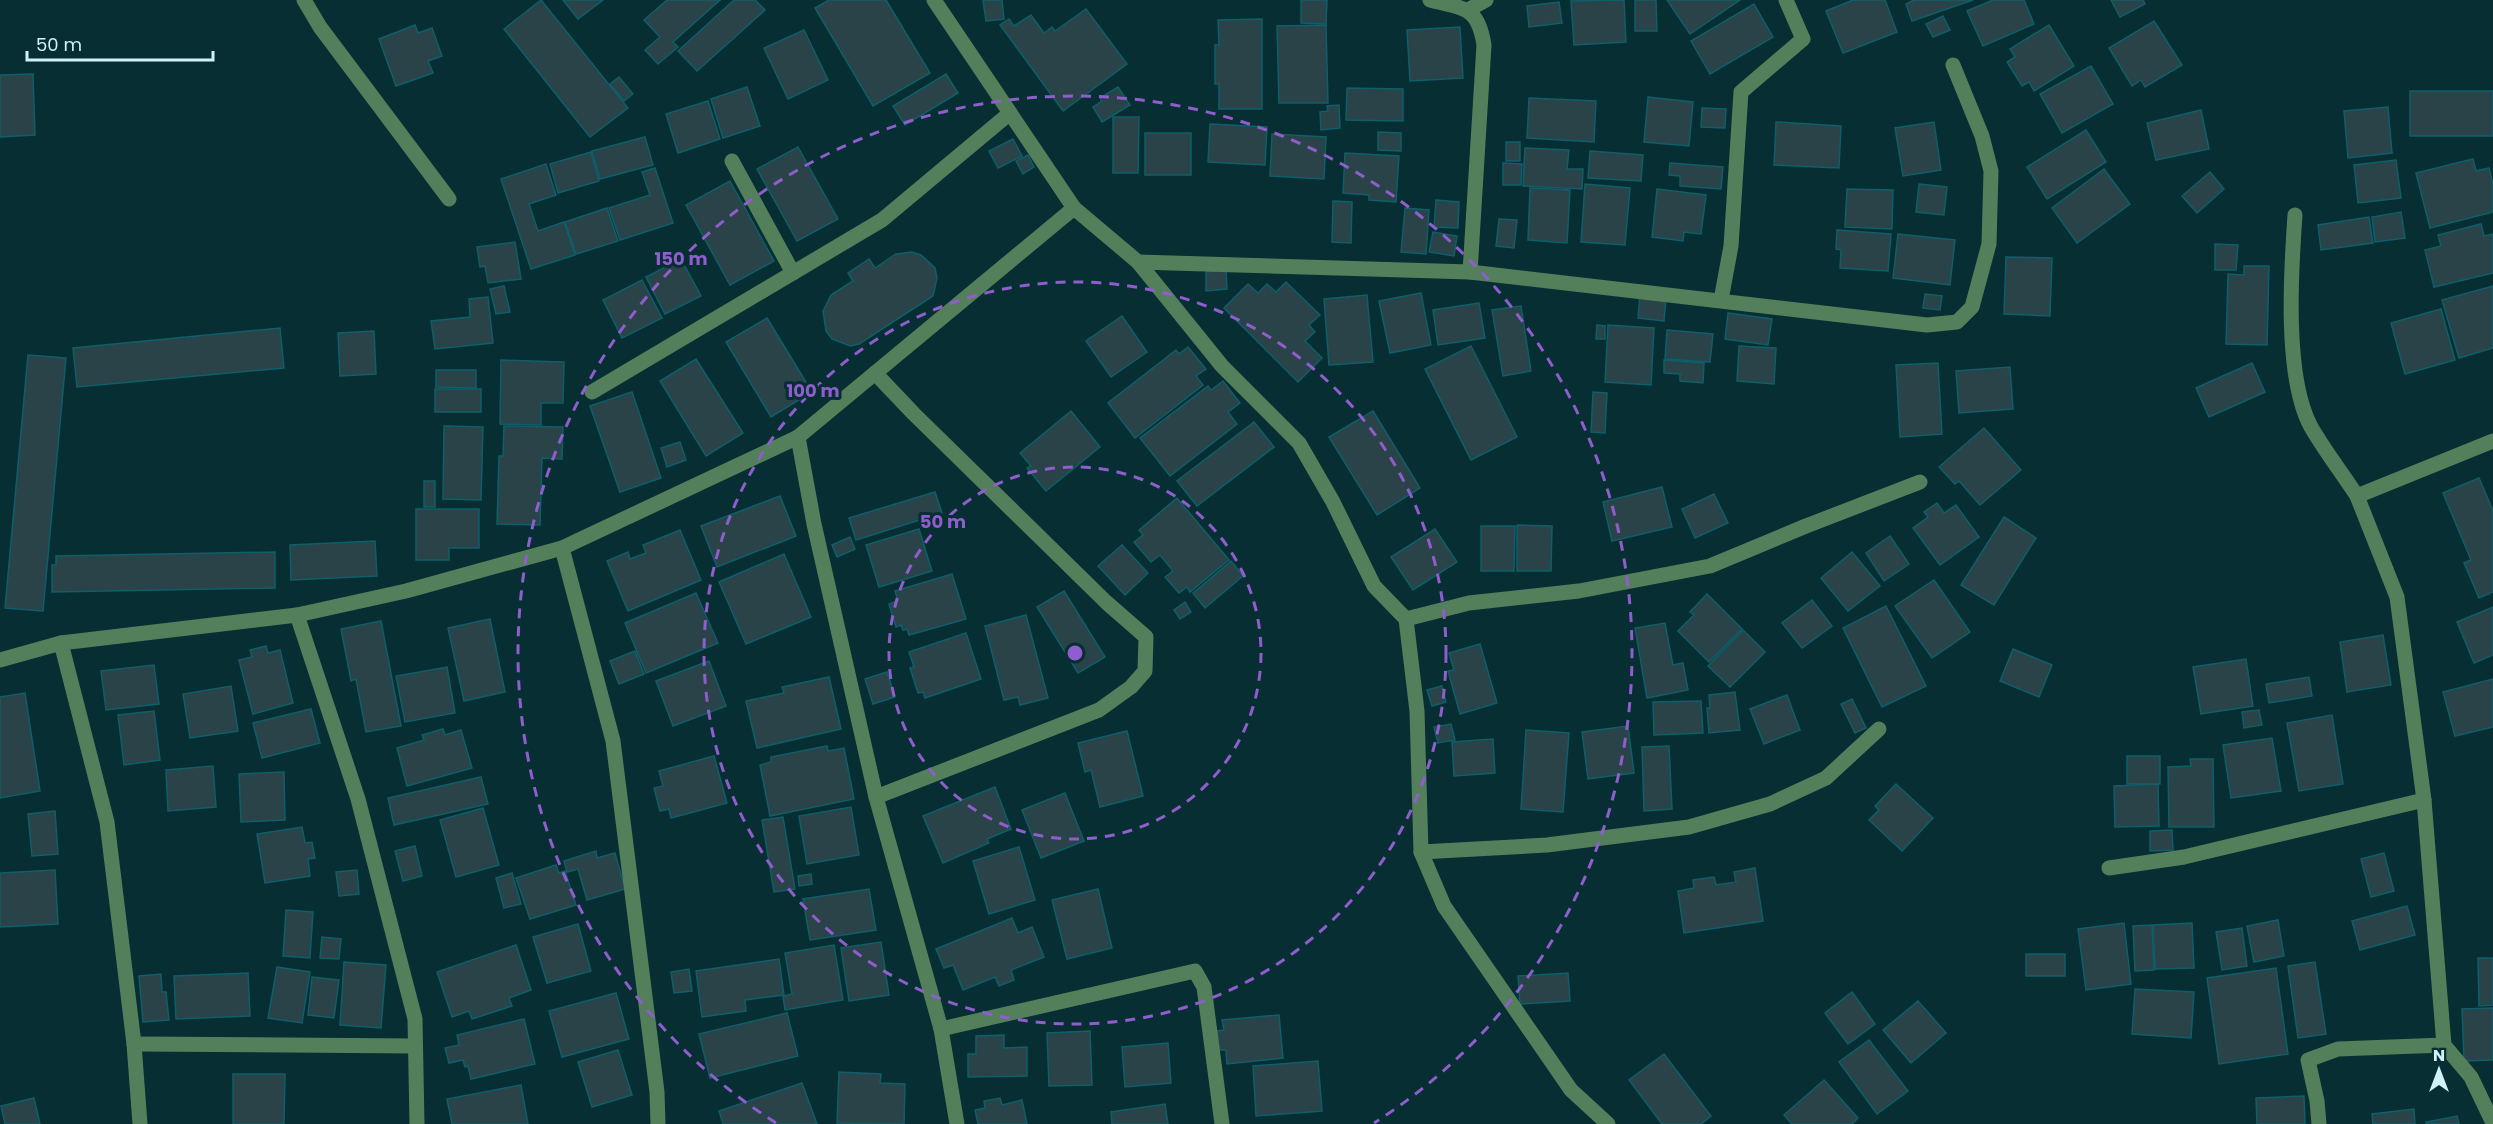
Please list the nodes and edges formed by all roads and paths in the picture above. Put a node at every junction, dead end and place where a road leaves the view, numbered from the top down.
1 (304, 0) edge
2 (934, 0) edge
3 (1430, 0) edge
4 (1486, 0) edge
5 (1786, 0) edge
6 (1468, 10) junction
7 (1953, 65) dead end
8 (1010, 113) junction
9 (732, 161) dead end
10 (449, 199) dead end
11 (1074, 208) junction
12 (2295, 215) dead end
13 (1138, 262) junction
14 (1470, 272) junction
15 (793, 273) junction
16 (1721, 300) junction
17 (875, 373) junction
18 (592, 392) dead end
19 (798, 437) junction
20 (2493, 441) edge
21 (1920, 482) dead end
22 (2357, 496) junction
23 (562, 548) junction
24 (297, 615) junction
25 (1406, 619) junction
26 (61, 643) junction
27 (0, 660) edge
28 (1879, 729) dead end
29 (876, 797) junction
30 (2424, 800) junction
31 (1421, 852) junction
32 (2109, 868) dead end
33 (941, 1029) junction
34 (134, 1044) junction
35 (2444, 1045) junction
36 (415, 1046) junction
37 (2493, 1123) edge
38 (140, 1124) edge
39 (417, 1124) edge
40 (658, 1124) edge
41 (957, 1124) edge
42 (1222, 1124) edge
43 (1608, 1124) edge
44 (2319, 1124) edge

1 - 10 street
2 - 8 street
3 - 6 street
4 - 6 street
5 - 16 street
6 - 14 street
7 - 16 street
8 - 11 street
8 - 15 street
9 - 15 street
11 - 13 street
11 - 17 street
12 - 22 street
13 - 14 street
13 - 25 street
14 - 16 street
15 - 18 street
17 - 19 street
17 - 29 street
19 - 23 street
19 - 29 street
20 - 22 street
21 - 25 street
22 - 30 street
23 - 24 street
23 - 40 street
24 - 26 street
24 - 36 street
25 - 31 street
26 - 27 street
26 - 34 street
28 - 31 street
29 - 33 street
30 - 32 street
30 - 35 street
31 - 43 street
33 - 41 street
33 - 42 street
34 - 36 street
34 - 38 street
35 - 37 street
35 - 44 street
36 - 39 street

